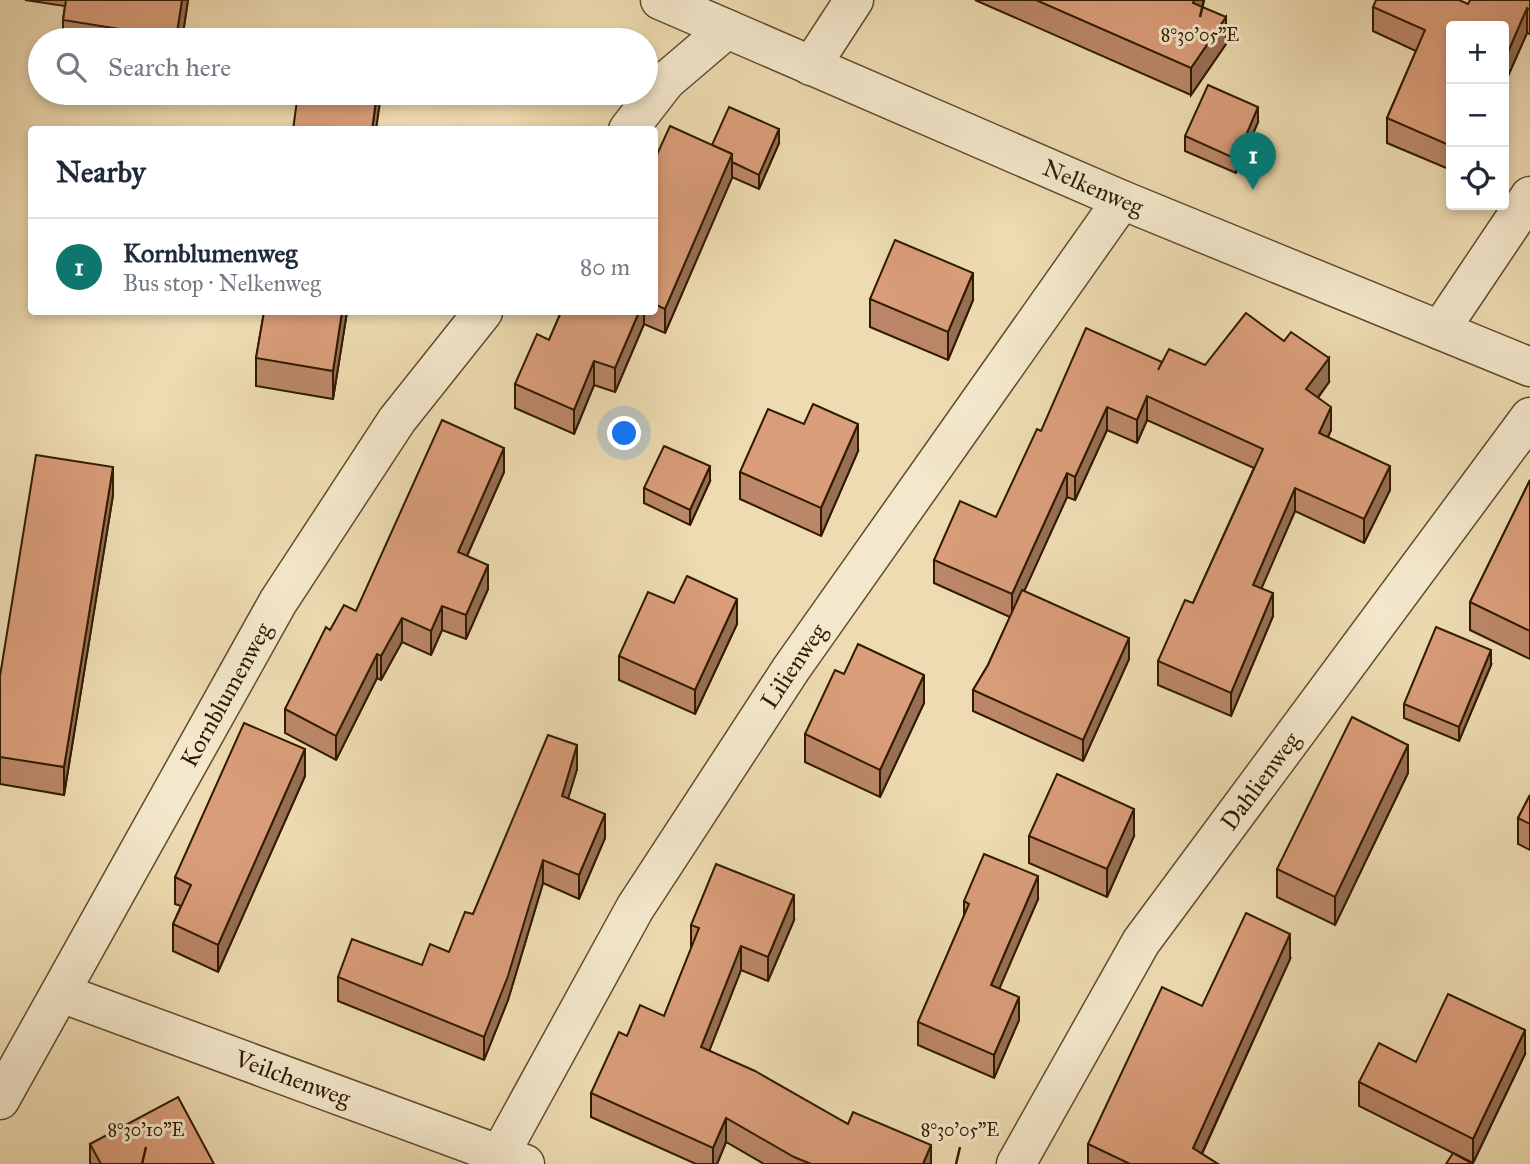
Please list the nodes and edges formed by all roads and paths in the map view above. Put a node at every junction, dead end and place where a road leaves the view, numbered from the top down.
1 (660, 0) edge
2 (854, 0) edge
3 (727, 29) junction
4 (811, 66) junction
5 (658, 91) edge
6 (647, 105) edge
7 (631, 126) edge
8 (1530, 196) edge
9 (1122, 200) junction
10 (481, 315) edge
11 (1440, 330) junction
12 (1530, 367) edge
13 (1530, 417) edge
14 (61, 993) junction
15 (0, 1100) edge
16 (513, 1159) edge
17 (1016, 1164) edge

1 - 3 street, Nelkenweg
2 - 4 street
3 - 4 street, Nelkenweg
3 - 5 street
4 - 9 street, Nelkenweg
6 - 7 street
8 - 11 street
9 - 11 street, Nelkenweg
9 - 16 street, Lilienweg
10 - 14 street, Kornblumenweg
11 - 12 street, Nelkenweg
13 - 17 street, Dahlienweg
14 - 15 street, Kornblumenweg
14 - 16 street, Veilchenweg

